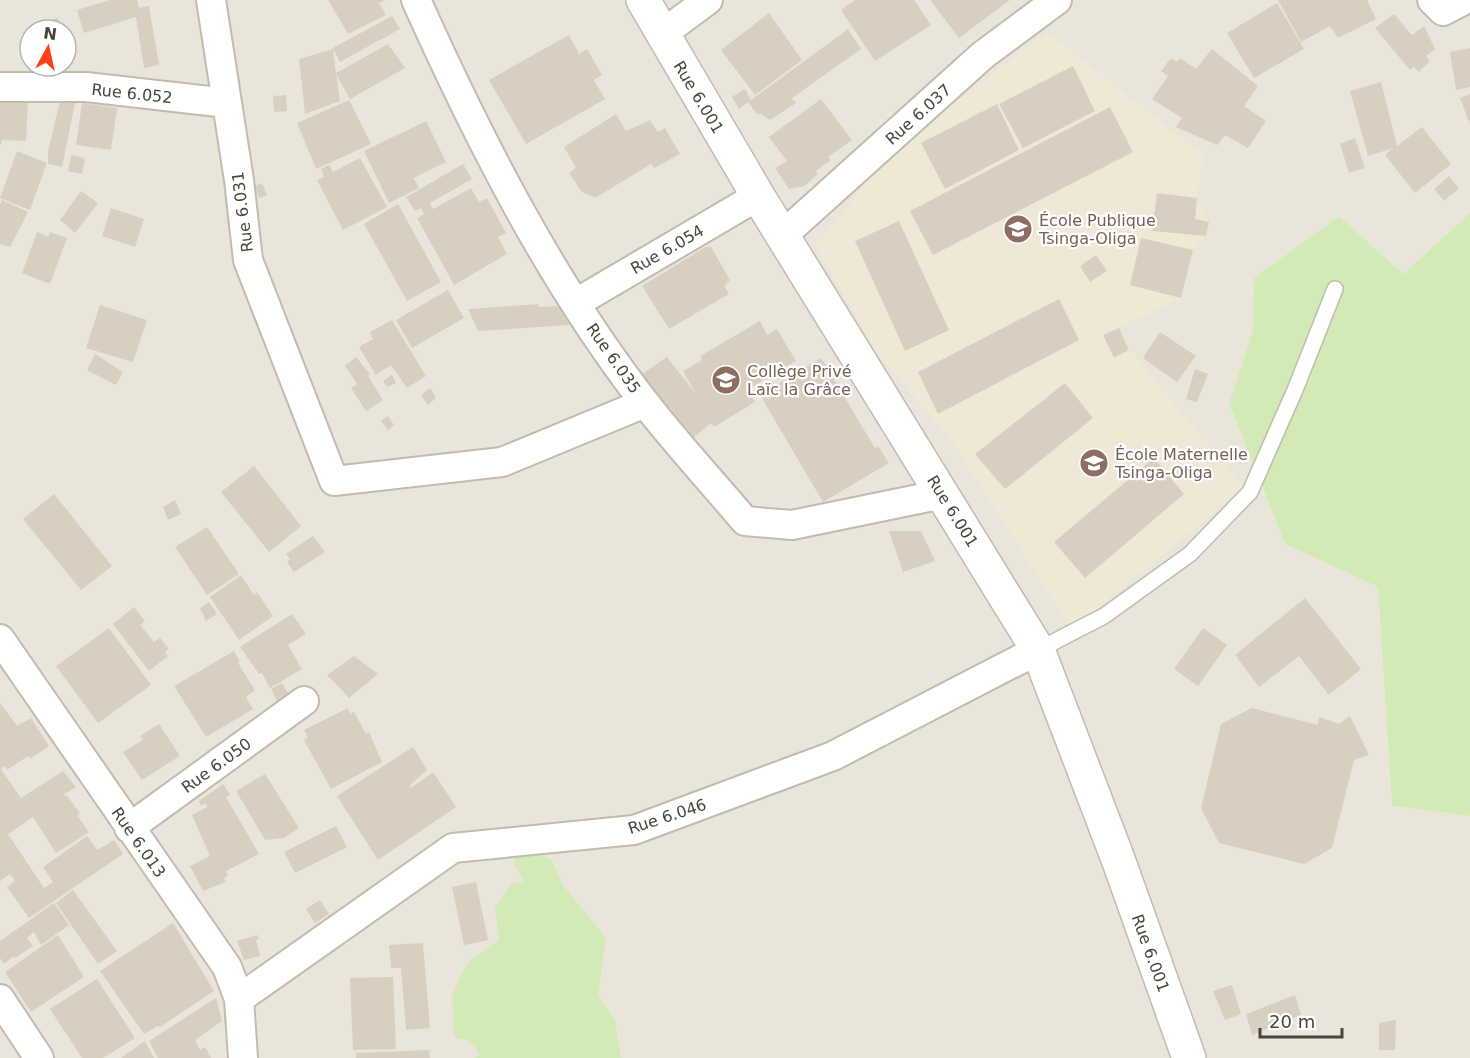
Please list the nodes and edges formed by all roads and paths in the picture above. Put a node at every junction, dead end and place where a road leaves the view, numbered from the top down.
1 (211, 0) edge
2 (416, 0) edge
3 (643, 0) edge
4 (708, 0) edge
5 (1057, 0) edge
6 (1432, 0) edge
7 (1464, 0) edge
8 (662, 34) junction
9 (0, 87) edge
10 (227, 104) junction
11 (758, 196) junction
12 (783, 235) junction
13 (1335, 289) dead end
14 (576, 303) junction
15 (645, 403) junction
16 (943, 494) junction
17 (0, 639) edge
18 (1038, 650) junction
19 (304, 701) dead end
20 (129, 828) junction
21 (0, 999) edge
22 (239, 999) junction
23 (1185, 1057) edge
24 (39, 1058) edge
25 (243, 1058) edge

1 - 10 street, Rue 6.031
2 - 14 street, Rue 6.035
3 - 8 street, Rue 6.001
4 - 8 street
5 - 12 street, Rue 6.037
6 - 7 street
8 - 11 street, Rue 6.001
9 - 10 street, Rue 6.052
10 - 15 street, Rue 6.031
11 - 12 street, Rue 6.001
11 - 14 street, Rue 6.054
12 - 16 street, Rue 6.001
13 - 18 lane
14 - 15 street, Rue 6.035
15 - 16 street, Rue 6.035
16 - 18 street, Rue 6.001
17 - 20 street, Rue 6.013
18 - 22 street, Rue 6.046
18 - 23 street, Rue 6.001
19 - 20 street, Rue 6.050
20 - 22 street, Rue 6.013
21 - 24 street
22 - 25 street, Rue 6.013

